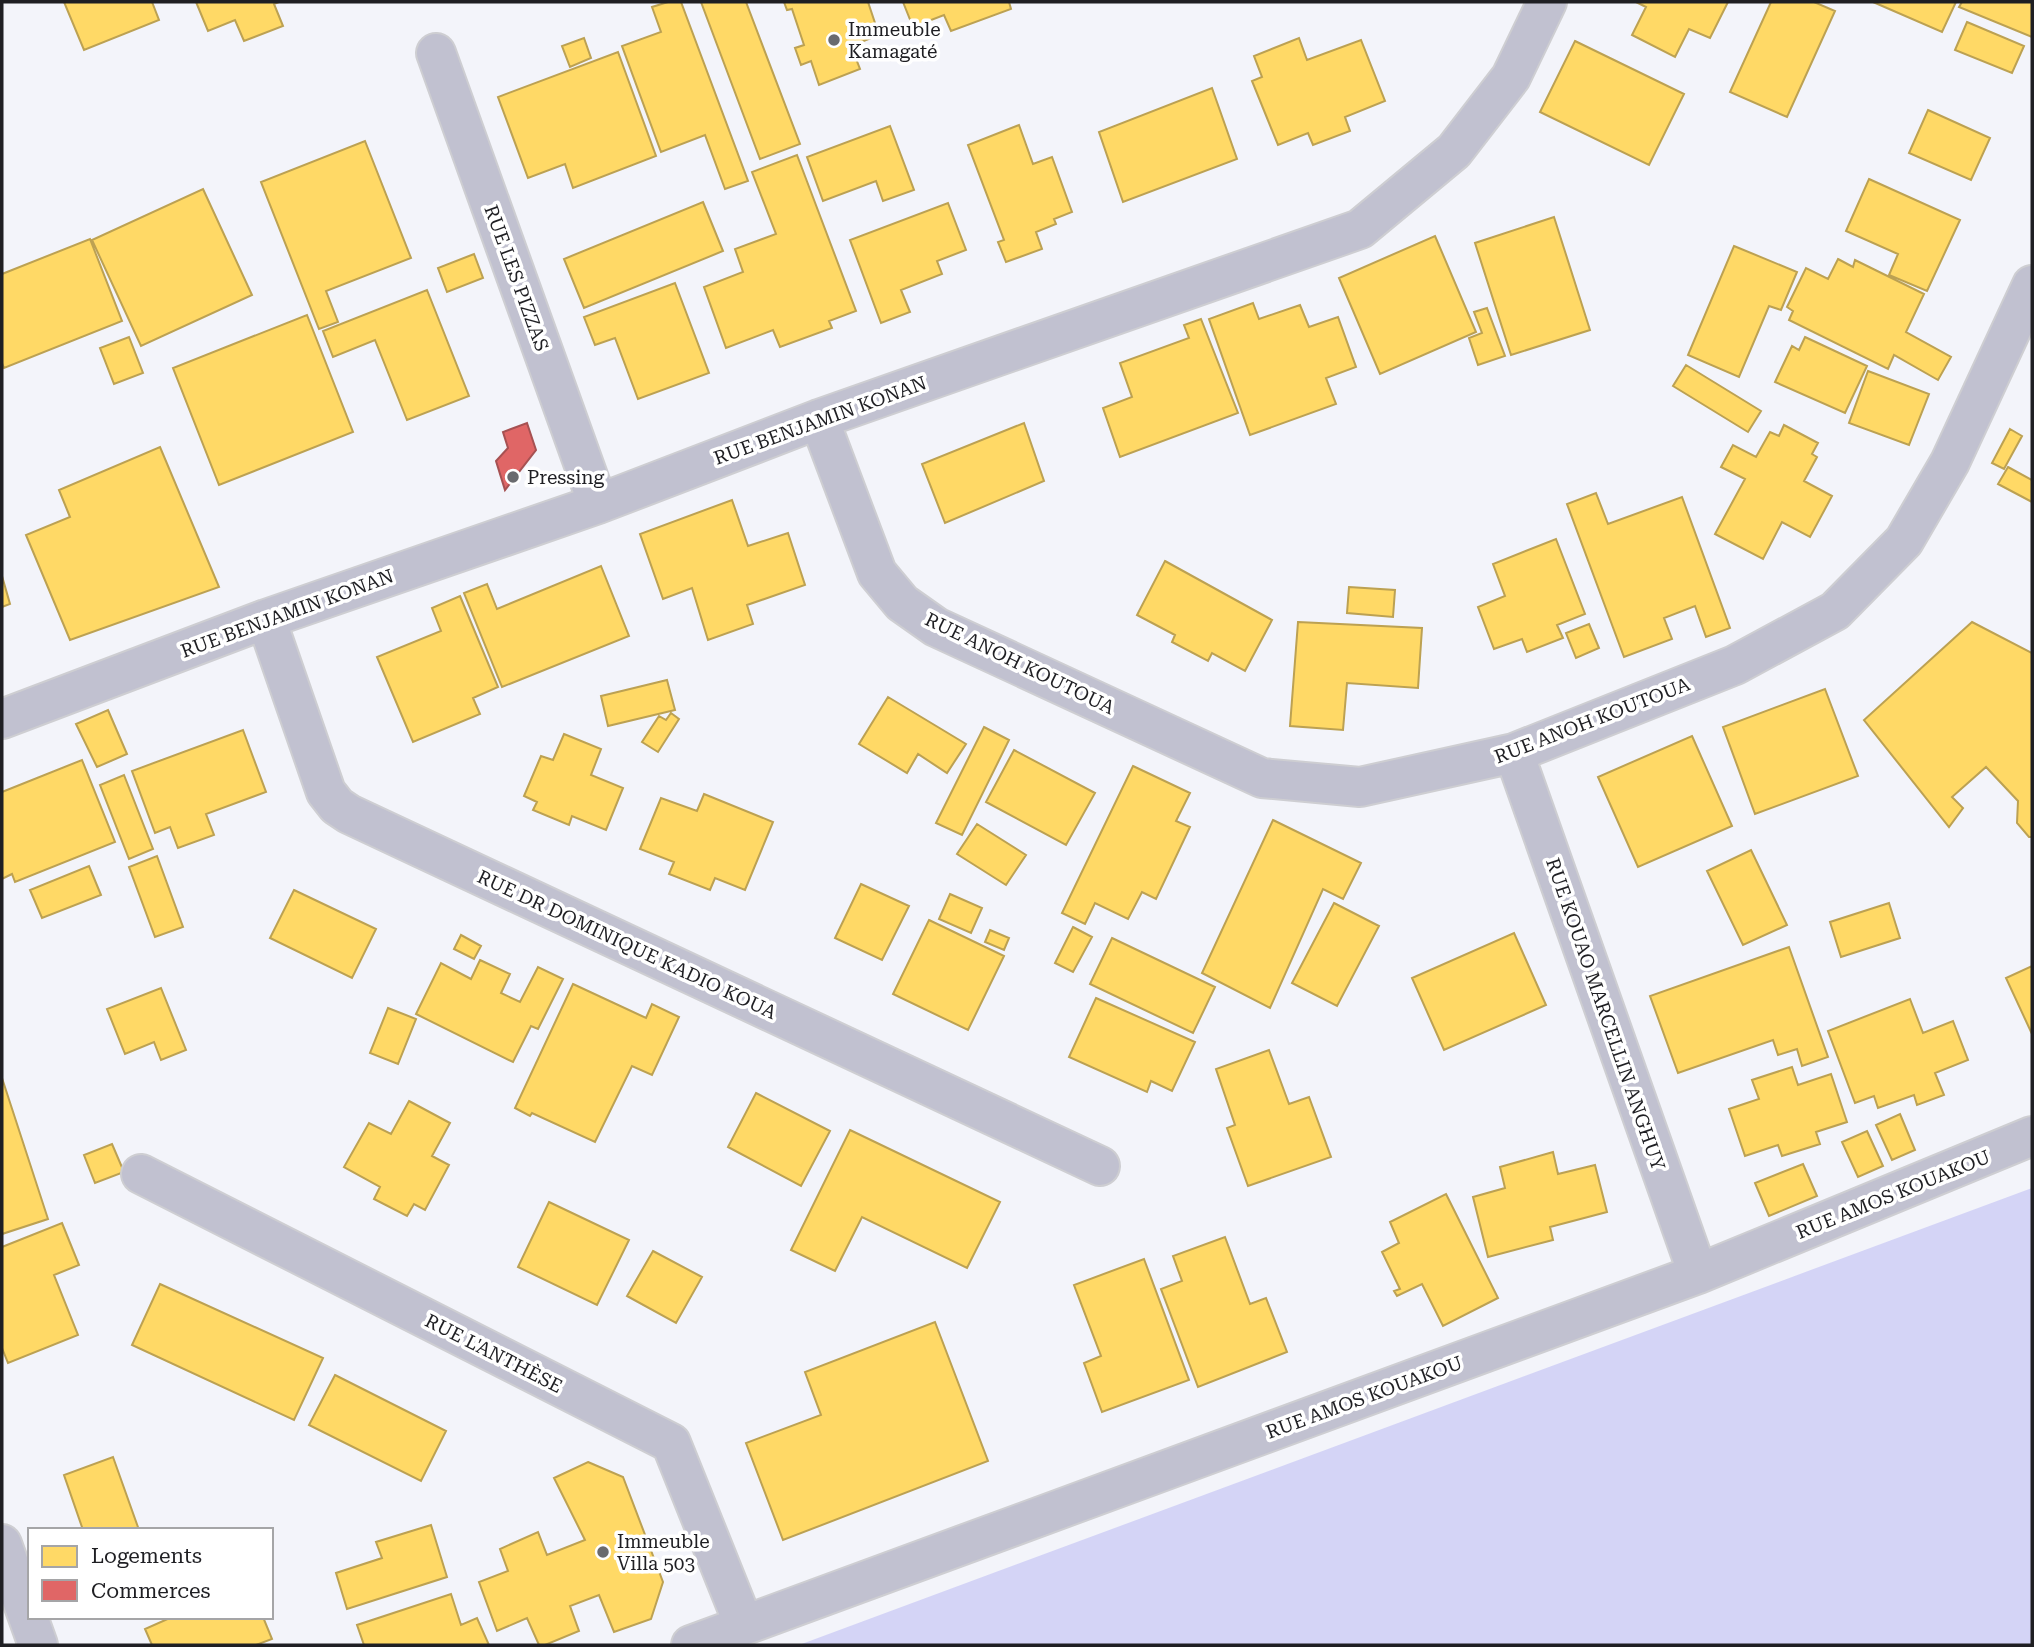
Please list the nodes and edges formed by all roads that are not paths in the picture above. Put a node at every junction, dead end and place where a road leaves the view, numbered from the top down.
1 (1547, 2) edge
2 (436, 53) dead end
3 (2032, 285) edge
4 (819, 419) junction
5 (598, 503) junction
6 (266, 619) junction
7 (2, 719) edge
8 (1514, 753) junction
9 (2032, 1136) edge
10 (1100, 1166) dead end
11 (141, 1174) dead end
12 (1698, 1274) junction
13 (2, 1544) edge
14 (28, 1617) edge
15 (29, 1619) edge
16 (744, 1625) junction
17 (38, 1645) edge
18 (691, 1645) edge

1 - 4 street, RUE BENJAMIN KONAN
2 - 5 street, RUE LES PIZZAS
3 - 8 street, RUE ANOH KOUTOUA
4 - 5 street, RUE BENJAMIN KONAN
4 - 8 street, RUE ANOH KOUTOUA
5 - 6 street, RUE BENJAMIN KONAN
6 - 7 street, RUE BENJAMIN KONAN
6 - 10 street, RUE DR DOMINIQUE KADIO KOUA
8 - 12 street, RUE KOUAO MARCELLIN ANGHUY
9 - 12 street, RUE AMOS KOUAKOU
11 - 16 street, RUE L'ANTHÈSE
12 - 16 street, RUE AMOS KOUAKOU
13 - 14 street
15 - 17 street
16 - 18 street, RUE AMOS KOUAKOU

